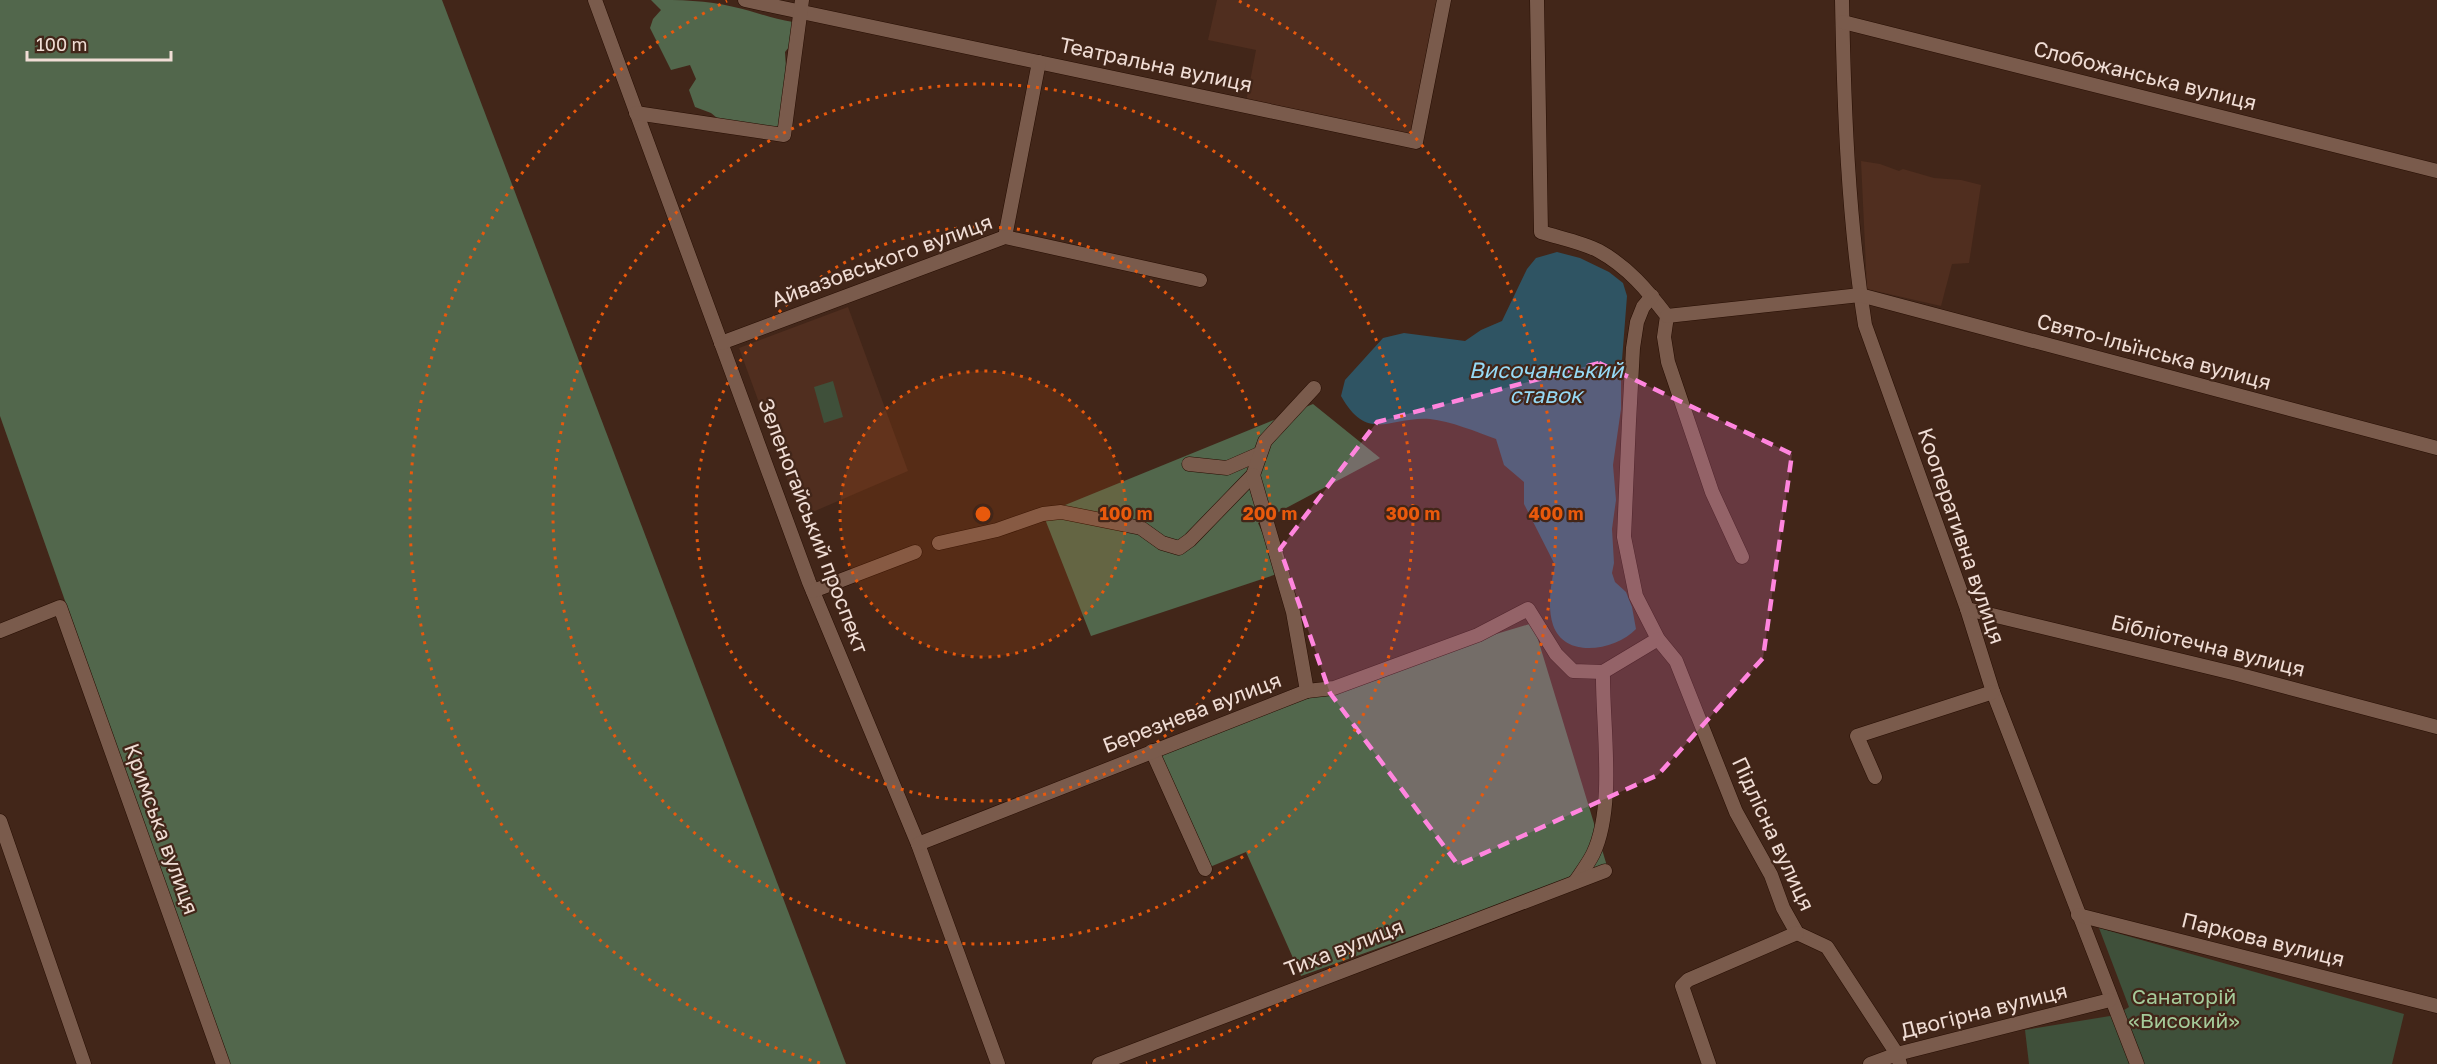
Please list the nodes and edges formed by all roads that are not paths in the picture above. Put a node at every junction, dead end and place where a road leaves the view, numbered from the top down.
1 (595, 0) edge
2 (745, 0) edge
3 (1444, 0) edge
4 (1537, 0) edge
5 (1842, 0) edge
6 (801, 6) edge
7 (1843, 22) junction
8 (1039, 62) junction
9 (636, 113) junction
10 (2437, 171) edge
11 (1005, 237) junction
12 (1200, 280) dead end
13 (1860, 295) junction
14 (1652, 296) junction
15 (1666, 316) junction
16 (721, 343) junction
17 (1314, 388) dead end
18 (2437, 448) edge
19 (1259, 454) junction
20 (1189, 464) dead end
21 (1253, 475) junction
22 (939, 543) dead end
23 (915, 552) dead end
24 (1742, 557) dead end
25 (813, 591) junction
26 (1967, 609) junction
27 (0, 631) edge
28 (1658, 639) junction
29 (1603, 672) junction
30 (1307, 691) junction
31 (1993, 692) junction
32 (2437, 727) edge
33 (1152, 751) junction
34 (1875, 777) dead end
35 (0, 820) edge
36 (918, 844) junction
37 (1205, 869) dead end
38 (1605, 871) dead end
39 (1575, 882) junction
40 (2078, 915) junction
41 (1797, 933) junction
42 (2110, 1000) junction
43 (2437, 1006) edge
44 (1899, 1059) edge
45 (993, 1062) edge
46 (84, 1064) edge
47 (223, 1064) edge
48 (1099, 1064) edge
49 (1709, 1064) edge
50 (1870, 1064) edge
51 (2137, 1064) edge

1 - 9 street, Зеленогайський проспект
2 - 6 street, Театральна вулиця
3 - 8 street, Театральна вулиця
4 - 14 street
5 - 7 street, Кооперативна вулиця
6 - 8 street, Театральна вулиця
6 - 9 street
7 - 10 street, Слобожанська вулиця
7 - 13 street, Кооперативна вулиця
8 - 11 street
9 - 16 street, Зеленогайський проспект
11 - 12 street, Айвазовського вулиця
11 - 16 street, Айвазовського вулиця
13 - 15 street
13 - 18 street, Свято-Ільїнська вулиця
13 - 26 street, Кооперативна вулиця
14 - 15 street
14 - 28 street, Підлісна вулиця
15 - 24 street
16 - 25 street, Зеленогайський проспект
17 - 19 street
19 - 20 street
19 - 21 street
21 - 22 street
21 - 30 street, Березнева вулиця
23 - 25 street
25 - 36 street, Зеленогайський проспект
26 - 31 street, Кооперативна вулиця
26 - 32 street, Бібліотечна вулиця
27 - 47 street, Кримська вулиця
28 - 29 street
28 - 41 street, Підлісна вулиця
29 - 30 street
29 - 39 street
30 - 33 street, Березнева вулиця
31 - 34 street
31 - 40 street, Кооперативна вулиця
33 - 36 street, Березнева вулиця
33 - 37 street
35 - 46 street
36 - 45 street, Зеленогайський проспект
38 - 39 street, Тиха вулиця
39 - 48 street, Тиха вулиця
40 - 42 street, Кооперативна вулиця
40 - 43 street, Паркова вулиця
41 - 44 street, Підлісна вулиця
41 - 49 street
42 - 44 street, Двогірна вулиця
42 - 51 street, Кооперативна вулиця
44 - 50 street, Двогірна вулиця

